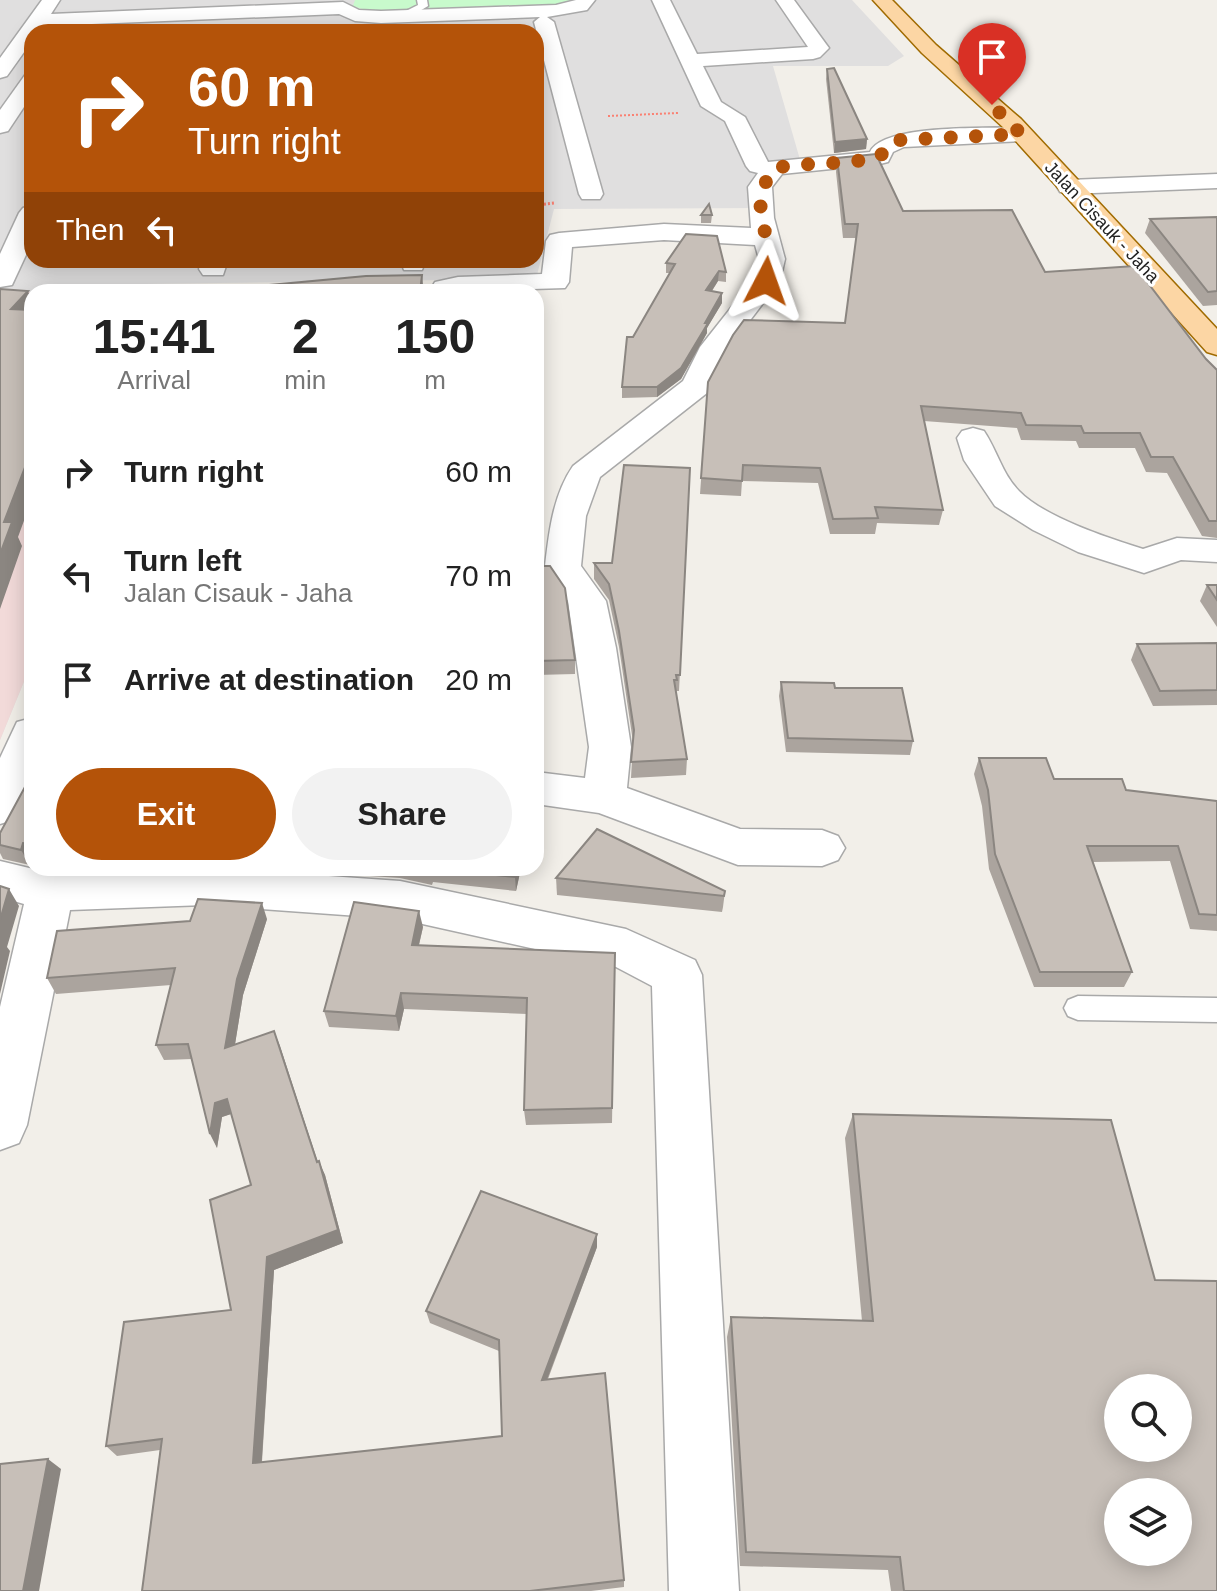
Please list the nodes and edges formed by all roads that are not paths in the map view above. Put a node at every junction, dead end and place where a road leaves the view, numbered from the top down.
1 (292, 0) edge
2 (422, 0) edge
3 (586, 0) edge
4 (661, 0) edge
5 (785, 0) edge
6 (882, 0) edge
7 (343, 4) edge
8 (190, 9) junction
9 (45, 10) edge
10 (75, 15) edge
11 (544, 22) dead end
12 (404, 24) edge
13 (24, 39) edge
14 (691, 61) junction
15 (0, 72) edge
16 (24, 91) edge
17 (571, 118) junction
18 (548, 119) dead end
19 (0, 126) edge
20 (1021, 134) junction
21 (758, 166) dead end
22 (1217, 181) edge
23 (1069, 187) junction
24 (591, 194) dead end
25 (24, 231) edge
26 (768, 239) junction
27 (2, 279) dead end
28 (490, 284) edge
29 (1217, 346) edge
30 (973, 438) dead end
31 (1217, 551) edge
32 (24, 752) edge
33 (544, 789) edge
34 (604, 797) junction
35 (0, 807) edge
36 (822, 848) dead end
37 (0, 879) edge
38 (50, 892) junction
39 (1078, 1008) dead end
40 (1217, 1010) edge
41 (0, 1125) edge
42 (704, 1591) edge

1 - 8 street
2 - 12 lane
3 - 12 street
4 - 14 street
5 - 14 street
6 - 20 main road, Jalan Cisauk - Jaha
7 - 8 street
7 - 12 street
8 - 10 street
9 - 10 street
11 - 17 street
13 - 15 street
14 - 21 street
16 - 19 street
17 - 18 street
17 - 24 street
20 - 23 main road, Jalan Cisauk - Jaha
20 - 26 street
22 - 23 street
23 - 29 main road, Jalan Cisauk - Jaha
25 - 27 street
26 - 28 street
26 - 34 street
30 - 31 street
32 - 35 street
33 - 34 street
34 - 36 street
37 - 38 street
38 - 41 street
38 - 42 street
39 - 40 lane

